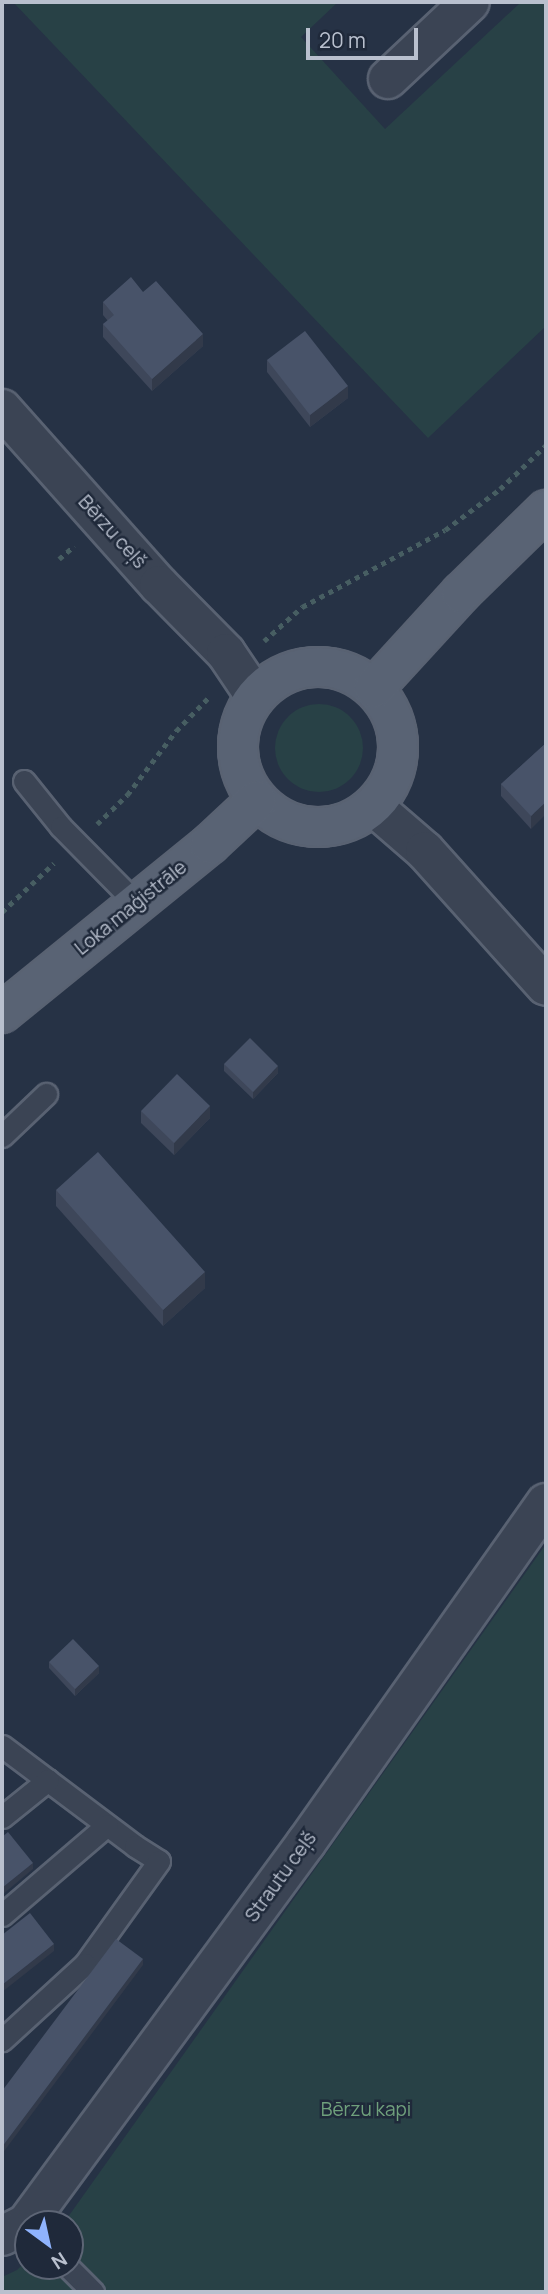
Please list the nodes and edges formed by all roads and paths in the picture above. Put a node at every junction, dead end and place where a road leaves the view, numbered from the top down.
1 (470, 2) edge
2 (388, 79) dead end
3 (2, 409) edge
4 (546, 445) edge
5 (546, 510) edge
6 (239, 672) junction
7 (374, 688) junction
8 (146, 770) dead end
9 (24, 781) dead end
10 (257, 800) junction
11 (373, 806) junction
12 (136, 903) junction
13 (546, 986) edge
14 (2, 1013) edge
15 (46, 1094) dead end
16 (2, 1136) edge
17 (546, 1503) edge
18 (2, 1745) edge
19 (48, 1780) junction
20 (2, 1817) edge
21 (107, 1825) junction
22 (2, 1915) edge
23 (2, 2040) edge
24 (33, 2210) edge

1 - 2 street
3 - 6 street, Bērzu ceļš
4 - 6 path
5 - 7 main road
6 - 7 main road
6 - 8 path
6 - 10 main road
7 - 11 main road
9 - 12 lane
10 - 11 main road
10 - 12 main road, Loka maģistrāle
11 - 13 street
12 - 14 main road, Loka maģistrāle
15 - 16 lane
17 - 24 street, Strautu ceļš
18 - 19 lane
19 - 20 lane
19 - 21 lane
21 - 22 lane
21 - 23 lane

